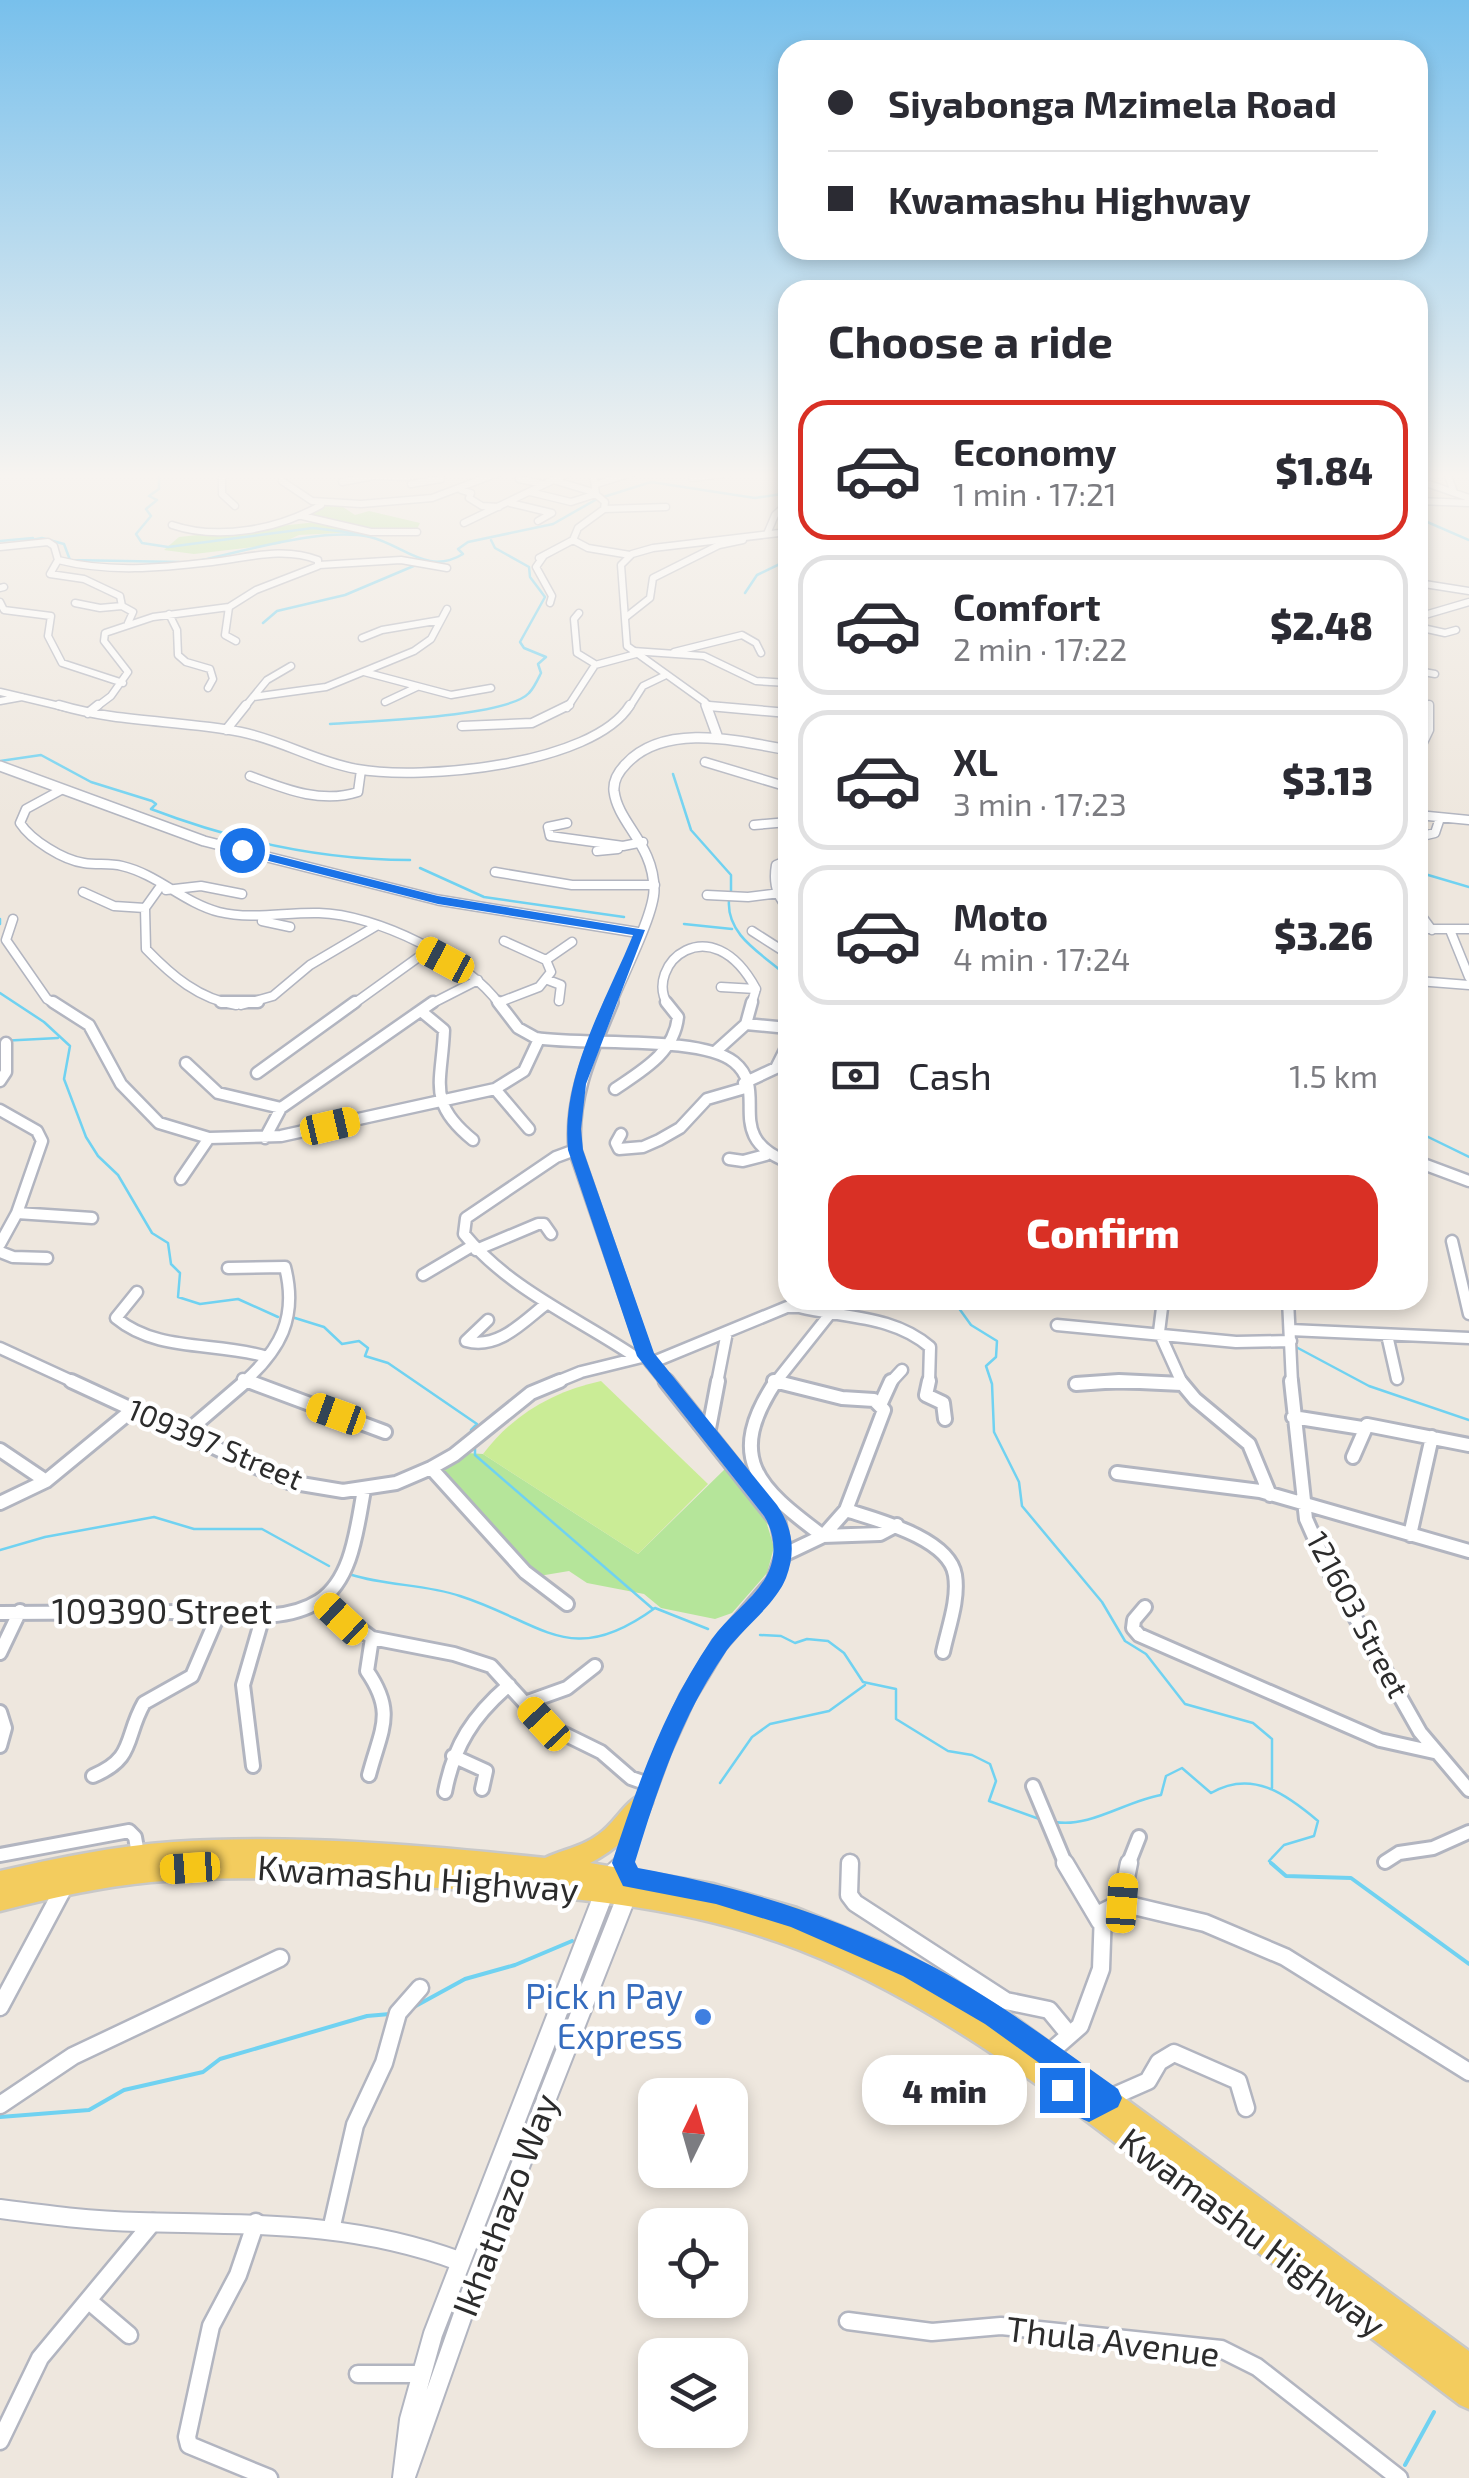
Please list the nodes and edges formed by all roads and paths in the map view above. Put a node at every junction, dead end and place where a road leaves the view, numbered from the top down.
1 (109, 589) edge
2 (259, 589) edge
3 (546, 589) edge
4 (622, 589) edge
5 (651, 589) edge
6 (563, 594) dead end
7 (0, 602) edge
8 (1469, 602) edge
9 (75, 604) dead end
10 (122, 606) junction
11 (229, 607) junction
12 (446, 609) dead end
13 (579, 613) dead end
14 (1428, 613) edge
15 (169, 614) junction
16 (626, 617) junction
17 (441, 620) junction
18 (128, 623) junction
19 (1428, 629) edge
20 (1456, 630) dead end
21 (362, 638) dead end
22 (232, 640) dead end
23 (673, 652) junction
24 (634, 653) junction
25 (760, 654) dead end
26 (595, 664) junction
27 (291, 666) dead end
28 (364, 672) junction
29 (662, 672) junction
30 (1428, 673) edge
31 (1435, 674) dead end
32 (651, 681) joint
33 (122, 683) junction
34 (778, 683) edge
35 (417, 687) junction
36 (208, 688) dead end
37 (492, 688) dead end
38 (0, 692) edge
39 (32, 696) junction
40 (254, 697) junction
41 (0, 701) edge
42 (386, 702) dead end
43 (1428, 703) edge
44 (709, 706) junction
45 (88, 713) junction
46 (778, 713) edge
47 (462, 726) dead end
48 (1430, 729) joint
49 (226, 730) junction
50 (1428, 733) edge
51 (718, 738) junction
52 (778, 748) edge
53 (705, 762) dead end
54 (0, 766) edge
55 (361, 770) junction
56 (250, 776) dead end
57 (778, 786) edge
58 (61, 790) junction
59 (1428, 816) edge
60 (1440, 818) junction
61 (1469, 820) edge
62 (567, 823) dead end
63 (778, 823) edge
64 (754, 825) dead end
65 (1428, 835) edge
66 (642, 842) junction
67 (623, 846) junction
68 (596, 851) dead end
69 (495, 872) dead end
70 (655, 885) junction
71 (163, 889) junction
72 (83, 892) dead end
73 (778, 893) edge
74 (242, 894) dead end
75 (707, 895) dead end
76 (145, 908) junction
77 (252, 917) junction
78 (13, 919) dead end
79 (1428, 925) edge
80 (376, 926) junction
81 (290, 927) dead end
82 (1428, 930) edge
83 (1432, 930) junction
84 (1450, 930) junction
85 (1469, 930) edge
86 (752, 931) dead end
87 (641, 933) junction
88 (504, 942) dead end
89 (572, 942) dead end
90 (778, 948) edge
91 (427, 951) junction
92 (546, 960) junction
93 (1469, 977) edge
94 (478, 980) junction
95 (548, 980) junction
96 (1428, 982) edge
97 (1469, 986) edge
98 (721, 987) dead end
99 (756, 989) junction
100 (559, 1000) dead end
101 (500, 1002) junction
102 (421, 1011) junction
103 (746, 1024) junction
104 (778, 1027) edge
105 (539, 1038) junction
106 (6, 1043) dead end
107 (593, 1046) junction
108 (669, 1046) junction
109 (714, 1052) junction
110 (186, 1063) dead end
111 (778, 1064) edge
112 (258, 1073) dead end
113 (0, 1081) edge
114 (744, 1085) junction
115 (496, 1089) junction
116 (615, 1090) dead end
117 (440, 1101) junction
118 (281, 1108) junction
119 (0, 1110) edge
120 (530, 1129) dead end
121 (621, 1134) dead end
122 (209, 1138) junction
123 (266, 1138) junction
124 (473, 1140) dead end
125 (575, 1150) junction
126 (766, 1155) junction
127 (729, 1158) dead end
128 (778, 1159) edge
129 (1428, 1166) edge
130 (181, 1178) dead end
131 (1469, 1181) edge
132 (17, 1214) junction
133 (92, 1218) dead end
134 (552, 1234) dead end
135 (1452, 1241) dead end
136 (0, 1248) edge
137 (474, 1248) junction
138 (47, 1258) dead end
139 (228, 1268) dead end
140 (423, 1275) dead end
141 (137, 1292) dead end
142 (546, 1304) junction
143 (781, 1310) edge
144 (806, 1310) edge
145 (833, 1310) edge
146 (1162, 1310) edge
147 (1289, 1310) edge
148 (830, 1314) junction
149 (1469, 1314) edge
150 (488, 1320) dead end
151 (1058, 1325) dead end
152 (726, 1332) junction
153 (1387, 1335) junction
154 (1163, 1336) junction
155 (1291, 1336) junction
156 (1469, 1338) edge
157 (0, 1348) edge
158 (267, 1357) junction
159 (644, 1359) junction
160 (902, 1370) dead end
161 (244, 1380) junction
162 (1397, 1380) dead end
163 (774, 1381) junction
164 (1076, 1384) dead end
165 (1182, 1384) junction
166 (882, 1404) junction
167 (132, 1411) junction
168 (1293, 1417) junction
169 (945, 1419) dead end
170 (1362, 1428) junction
171 (385, 1432) dead end
172 (183, 1434) junction
173 (708, 1434) junction
174 (1432, 1437) junction
175 (1469, 1445) edge
176 (0, 1450) edge
177 (1353, 1456) dead end
178 (431, 1468) junction
179 (1117, 1473) dead end
180 (46, 1481) junction
181 (364, 1490) junction
182 (1270, 1496) junction
183 (0, 1502) edge
184 (1303, 1503) junction
185 (846, 1510) junction
186 (896, 1525) junction
187 (1410, 1535) junction
188 (823, 1536) junction
189 (1469, 1550) edge
190 (784, 1554) junction
191 (321, 1600) junction
192 (567, 1604) dead end
193 (1146, 1608) dead end
194 (20, 1612) junction
195 (0, 1613) edge
196 (219, 1613) junction
197 (263, 1616) junction
198 (372, 1638) junction
199 (943, 1652) dead end
200 (0, 1653) edge
201 (596, 1666) dead end
202 (509, 1685) junction
203 (525, 1703) junction
204 (0, 1712) edge
205 (0, 1746) edge
206 (1434, 1752) junction
207 (452, 1756) junction
208 (254, 1766) dead end
209 (369, 1775) dead end
210 (94, 1776) dead end
211 (1033, 1786) dead end
212 (482, 1788) dead end
213 (1469, 1790) edge
214 (446, 1792) dead end
215 (645, 1794) junction
216 (1469, 1832) edge
217 (1139, 1837) dead end
218 (138, 1854) junction
219 (0, 1855) edge
220 (1385, 1862) dead end
221 (850, 1863) dead end
222 (539, 1866) junction
223 (0, 1881) edge
224 (619, 1881) junction
225 (66, 1885) junction
226 (0, 1900) edge
227 (1122, 1903) junction
228 (1100, 1922) junction
229 (280, 1958) dead end
230 (420, 1988) dead end
231 (0, 2007) edge
232 (1068, 2033) junction
233 (1042, 2062) junction
234 (1469, 2072) edge
235 (0, 2104) edge
236 (1099, 2104) junction
237 (1246, 2108) dead end
238 (0, 2209) edge
239 (154, 2220) junction
240 (256, 2222) junction
241 (331, 2230) junction
242 (459, 2261) junction
243 (89, 2301) junction
244 (848, 2322) dead end
245 (129, 2335) dead end
246 (1469, 2367) edge
247 (358, 2374) dead end
248 (422, 2374) junction
249 (1469, 2396) edge
250 (0, 2441) edge
251 (269, 2478) edge
252 (404, 2478) edge
253 (1399, 2478) edge

1 - 10 street
2 - 11 street
3 - 6 street
4 - 16 street
5 - 16 street
7 - 33 street
8 - 14 street
9 - 10 street
10 - 18 street
11 - 15 street
11 - 22 street
12 - 17 street
13 - 26 street
15 - 18 street
15 - 36 street
16 - 24 street
17 - 21 street
17 - 28 street
18 - 33 street
19 - 20 street
23 - 24 street
23 - 25 street
23 - 34 street
24 - 26 street
24 - 29 street
26 - 47 street
27 - 40 street
28 - 35 street
28 - 40 street
29 - 32 street
29 - 44 street
30 - 31 street
32 - 55 street
33 - 45 street
35 - 37 street
35 - 42 street
38 - 39 street
39 - 41 street
39 - 45 street
40 - 49 street
43 - 48 street
44 - 46 street
44 - 51 street
45 - 49 street
48 - 50 street
49 - 55 street
51 - 52 street
51 - 66 street
53 - 57 street
54 - 58 street
55 - 56 street
58 - 71 street
58 - 87 street
59 - 60 street
60 - 61 street
60 - 65 street
62 - 67 street
63 - 64 street
66 - 67 street
66 - 70 street
67 - 68 street
69 - 70 street
70 - 87 street
71 - 74 street
71 - 76 street
71 - 77 street
72 - 76 street
73 - 75 street
76 - 80 street
77 - 80 street
77 - 81 street
78 - 122 street
79 - 83 street
80 - 91 street
82 - 83 street
83 - 84 street
84 - 85 street
84 - 93 street
86 - 90 street
87 - 107 street
88 - 92 street
89 - 92 street
91 - 94 street
91 - 112 street
92 - 95 street
94 - 101 street
94 - 102 street
95 - 100 street
95 - 101 street
96 - 97 street
98 - 99 street
99 - 103 street
99 - 108 street
101 - 105 street
102 - 117 street
102 - 118 street
103 - 104 street
103 - 109 street
105 - 107 street
105 - 115 street
106 - 113 street
107 - 108 street
107 - 125 street
108 - 109 street
108 - 116 street
109 - 114 street
110 - 118 street
111 - 114 street
114 - 121 street
114 - 126 street
115 - 117 street
115 - 120 street
117 - 123 street
117 - 124 street
118 - 123 street
119 - 132 street
122 - 123 street
122 - 130 street
125 - 137 street
125 - 159 street
126 - 127 street
126 - 128 street
129 - 131 street
132 - 133 street
132 - 136 street
134 - 137 street
135 - 149 street
136 - 138 street
137 - 140 street
137 - 142 street
139 - 158 street
141 - 158 street
142 - 150 street
142 - 159 street
143 - 152 street, 109397 Street
144 - 148 street, 109397 Street
145 - 148 street
146 - 154 street
147 - 155 street, 121603 Street
148 - 163 street
148 - 169 street, 109397 Street
151 - 154 street
152 - 159 street, 109397 Street
152 - 173 street
153 - 155 street
153 - 156 street
153 - 162 street
154 - 155 street
154 - 165 street
155 - 168 street, 121603 Street
157 - 167 street, 109397 Street
158 - 161 street
159 - 173 street
159 - 178 street, 109397 Street
160 - 166 street
161 - 171 street
161 - 172 street
163 - 166 street
163 - 188 street
164 - 165 street
165 - 182 street
166 - 185 street
167 - 172 street, 109397 Street
167 - 180 street
168 - 170 street
168 - 184 street, 121603 Street
170 - 174 street
170 - 177 street
172 - 181 street, 109397 Street
173 - 190 street
174 - 175 street
174 - 187 street
176 - 180 street
178 - 181 street, 109397 Street
178 - 192 street
179 - 182 street
180 - 183 street
181 - 191 street
182 - 184 street
184 - 187 street
184 - 206 street, 121603 Street
185 - 186 street
185 - 188 street
186 - 188 street
186 - 199 street
187 - 189 street
188 - 190 street
190 - 215 street
191 - 197 street, 109390 Street
191 - 198 street
193 - 206 street
194 - 195 street, 109390 Street
194 - 196 street, 109390 Street
194 - 200 street
196 - 197 street, 109390 Street
196 - 210 street
197 - 208 street
198 - 202 street
198 - 209 street
201 - 203 street
202 - 203 street
202 - 207 street
203 - 215 street
204 - 205 street
206 - 213 street, 121603 Street
207 - 212 street
207 - 214 street
211 - 228 street
215 - 222 main road
215 - 224 street
216 - 220 street
217 - 227 street
218 - 219 street
218 - 222 main road, Kwamashu Highway
218 - 223 main road, Kwamashu Highway
221 - 232 street
222 - 224 main road, Kwamashu Highway
224 - 225 main road, Kwamashu Highway
224 - 233 main road, Kwamashu Highway
224 - 242 street, Ikhathazo Way
224 - 252 street, Ikhathazo Way
225 - 226 main road, Kwamashu Highway
225 - 231 street
227 - 228 street
227 - 234 street
228 - 232 street
229 - 235 street
230 - 241 street
232 - 233 street
233 - 236 main road, Kwamashu Highway
236 - 237 street
236 - 246 main road, Kwamashu Highway
236 - 249 main road, Kwamashu Highway
238 - 239 street
239 - 240 street
239 - 243 street
240 - 241 street
240 - 251 street
241 - 242 street
242 - 248 street, Ikhathazo Way
243 - 245 street
243 - 250 street
244 - 253 street, Thula Avenue
247 - 248 street
248 - 252 street, Ikhathazo Way

